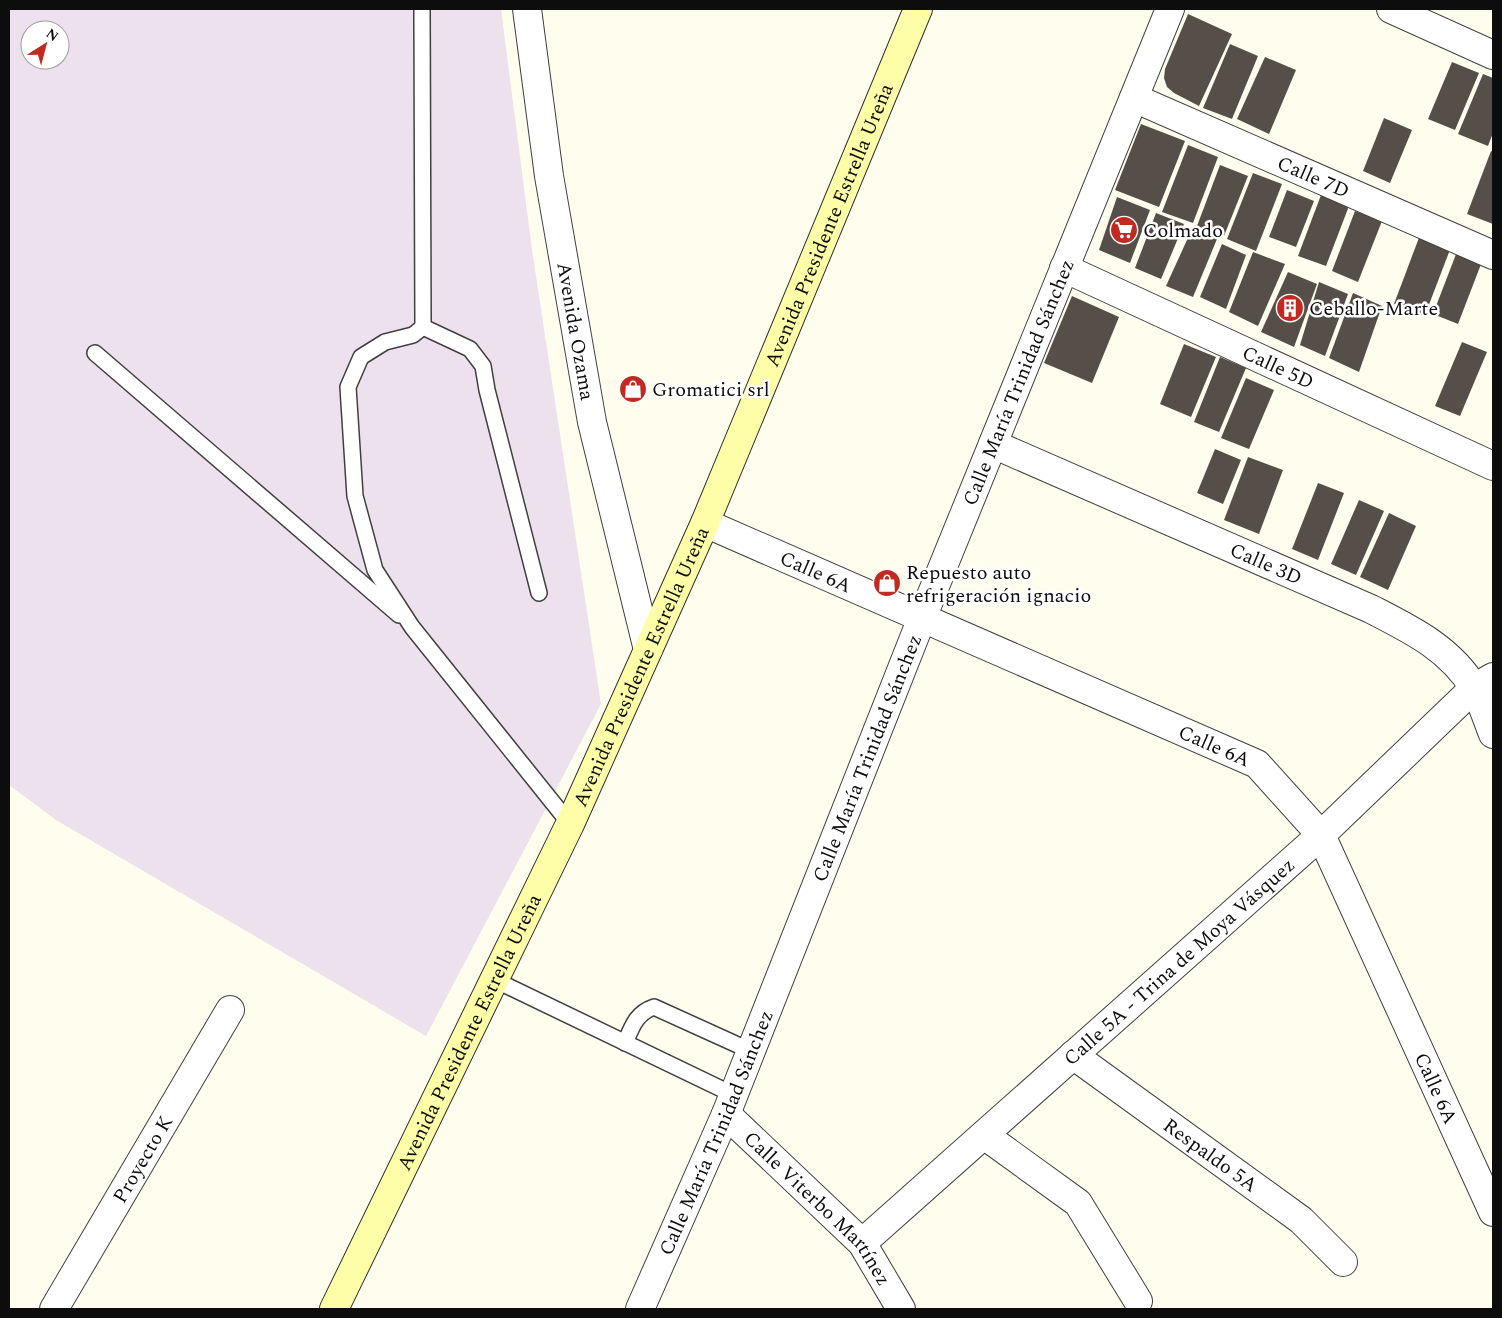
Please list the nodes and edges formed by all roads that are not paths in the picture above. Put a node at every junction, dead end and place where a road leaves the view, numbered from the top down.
1 (422, 9) edge
2 (527, 9) edge
3 (918, 9) edge
4 (1170, 9) edge
5 (1391, 9) edge
6 (1493, 55) edge
7 (1134, 98) junction
8 (1493, 255) edge
9 (1064, 268) junction
10 (423, 327) junction
11 (95, 353) dead end
12 (993, 444) junction
13 (1493, 466) edge
14 (705, 523) junction
15 (539, 593) dead end
16 (922, 618) junction
17 (412, 627) junction
18 (648, 650) junction
19 (1484, 682) edge
20 (1493, 734) edge
21 (570, 824) junction
22 (1321, 835) junction
23 (495, 980) junction
24 (230, 1010) dead end
25 (625, 1043) junction
26 (751, 1051) junction
27 (1073, 1055) junction
28 (730, 1105) junction
29 (984, 1135) junction
30 (1493, 1212) edge
31 (862, 1243) junction
32 (1342, 1262) dead end
33 (1138, 1301) dead end
34 (54, 1309) edge
35 (334, 1309) edge
36 (640, 1309) edge
37 (901, 1309) edge

1 - 10 lane
2 - 18 street, Avenida Ozama
3 - 14 main road, Avenida Presidente Estrella Ureña
4 - 7 street, Calle María Trinidad Sánchez
5 - 6 street
7 - 8 street, Calle 7D
7 - 9 street, Calle María Trinidad Sánchez
9 - 12 street, Calle María Trinidad Sánchez
9 - 13 street, Calle 5D
10 - 15 lane
10 - 17 lane
11 - 17 lane
12 - 16 street, Calle María Trinidad Sánchez
12 - 19 street, Calle 3D
14 - 16 street, Calle 6A
14 - 18 main road, Avenida Presidente Estrella Ureña
16 - 22 street, Calle 6A
16 - 26 street, Calle María Trinidad Sánchez
17 - 21 lane
18 - 21 main road, Avenida Presidente Estrella Ureña
19 - 20 street, Calle 3D
19 - 22 street, Calle 5A - Trina de Moya Vásquez
21 - 23 main road, Avenida Presidente Estrella Ureña
22 - 27 street, Calle 5A - Trina de Moya Vásquez
22 - 30 street, Calle 6A
23 - 25 lane
23 - 35 main road, Avenida Presidente Estrella Ureña
24 - 34 street, Proyecto K
25 - 26 lane
25 - 28 lane
26 - 28 street, Calle María Trinidad Sánchez
27 - 29 street, Calle 5A - Trina de Moya Vásquez
27 - 32 street, Respaldo 5A
28 - 31 street, Calle Viterbo Martínez
28 - 36 street, Calle María Trinidad Sánchez
29 - 31 street, Calle 5A - Trina de Moya Vásquez
29 - 33 street
31 - 37 street, Calle Viterbo Martínez

